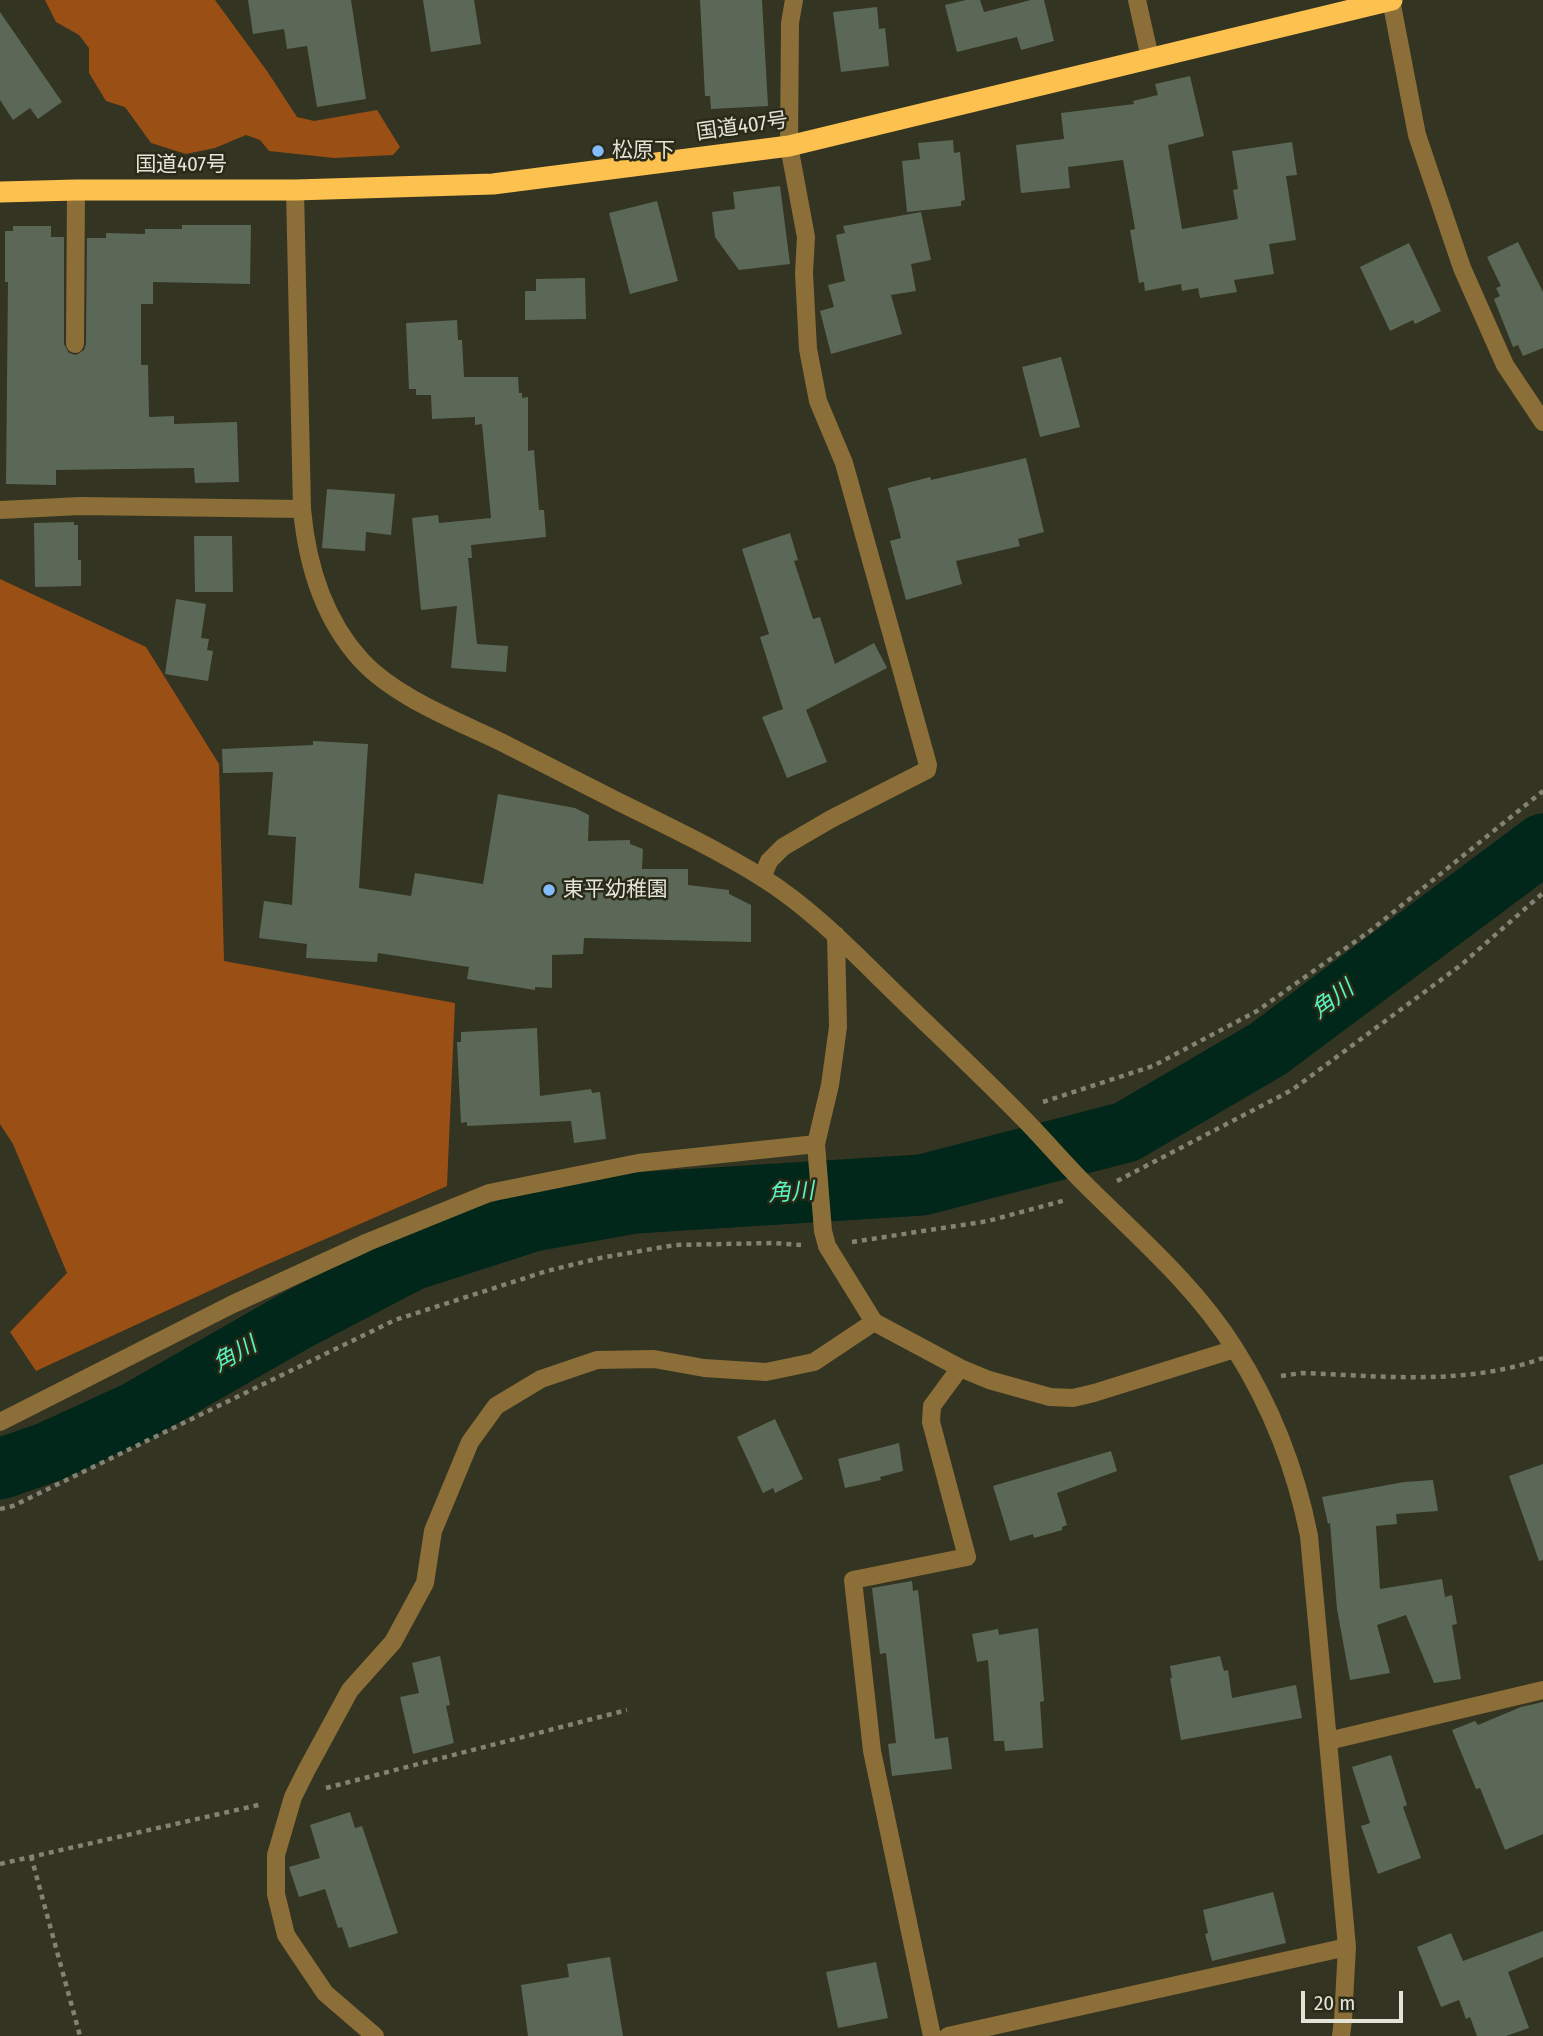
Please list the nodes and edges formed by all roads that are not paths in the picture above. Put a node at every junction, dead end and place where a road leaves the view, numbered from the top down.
1 (794, 0) edge
2 (1137, 0) edge
3 (1391, 0) edge
4 (1150, 58) junction
5 (789, 146) junction
6 (76, 190) junction
7 (295, 190) junction
8 (0, 191) edge
9 (75, 344) dead end
10 (1543, 422) edge
11 (302, 509) junction
12 (0, 510) edge
13 (762, 878) junction
14 (836, 935) junction
15 (816, 1149) junction
16 (874, 1322) junction
17 (1235, 1349) junction
18 (960, 1368) junction
19 (0, 1422) edge
20 (1543, 1690) edge
21 (1328, 1741) junction
22 (1347, 1947) junction
23 (375, 2036) edge
24 (932, 2036) edge
25 (948, 2036) edge
26 (1341, 2036) edge

1 - 5 street
2 - 4 street
3 - 4 highway, 国道407号
3 - 10 street
4 - 5 highway, 国道407号
5 - 7 highway, 国道407号
5 - 13 street
6 - 7 highway, 国道407号
6 - 8 highway, 国道407号
6 - 9 street
7 - 11 street
11 - 12 street
11 - 13 street
13 - 14 street
14 - 15 street
14 - 17 street
15 - 16 street
15 - 19 street
16 - 18 street
16 - 23 street
17 - 18 street
17 - 21 street
18 - 24 street
20 - 21 street
21 - 22 street
22 - 25 street
22 - 26 street

